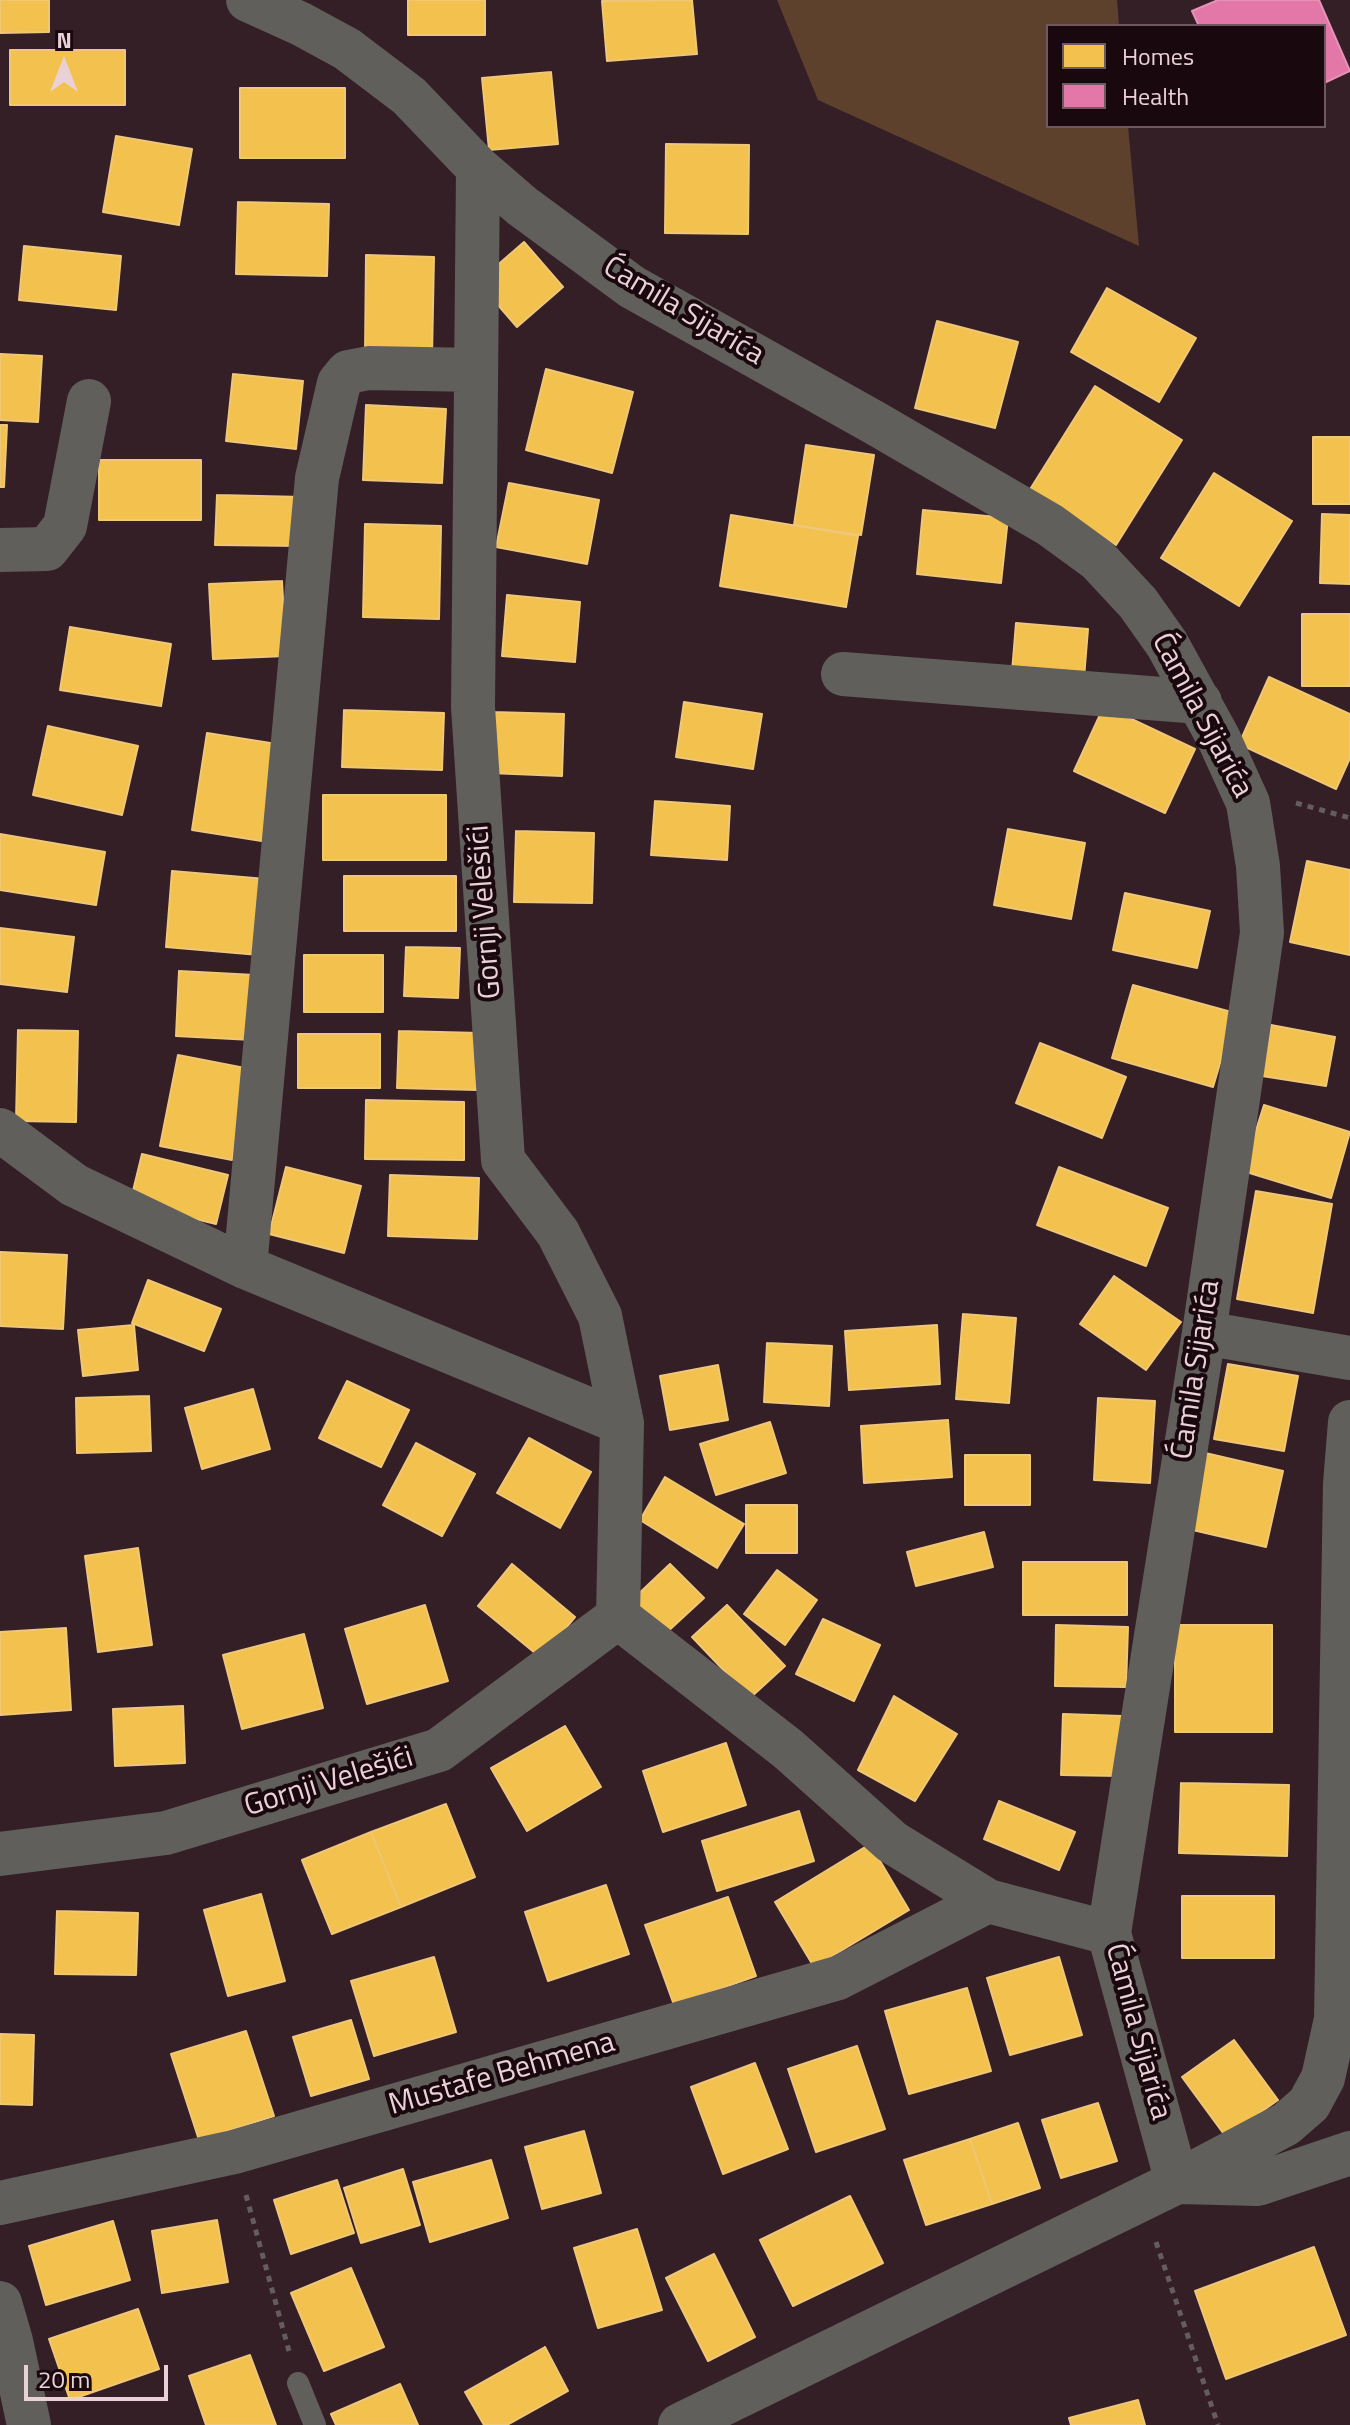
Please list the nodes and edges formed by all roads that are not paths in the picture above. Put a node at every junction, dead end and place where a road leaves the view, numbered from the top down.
1 (248, 0) edge
2 (478, 168) junction
3 (476, 370) junction
4 (89, 401) dead end
5 (0, 550) edge
6 (843, 674) dead end
7 (1200, 702) junction
8 (0, 1130) edge
9 (245, 1267) junction
10 (1204, 1333) junction
11 (1350, 1358) edge
12 (1350, 1422) edge
13 (622, 1423) junction
14 (618, 1617) junction
15 (0, 1854) edge
16 (988, 1901) junction
17 (1109, 1933) junction
18 (1350, 2153) edge
19 (1159, 2191) junction
20 (0, 2203) edge
21 (0, 2303) edge
22 (298, 2383) road end
23 (29, 2425) edge
24 (315, 2425) edge
25 (680, 2425) edge

1 - 2 street, Ćamila Sijarića
2 - 3 street, Gornji Velešići
2 - 7 street, Ćamila Sijarića
3 - 9 street
3 - 13 street, Gornji Velešići
4 - 5 street
6 - 7 street
7 - 10 street, Ćamila Sijarića
8 - 9 street
9 - 13 street
10 - 11 street
10 - 17 street, Ćamila Sijarića
12 - 19 street
13 - 14 street, Gornji Velešići
14 - 15 street, Gornji Velešići
14 - 16 street
16 - 17 street
16 - 20 street, Mustafe Behmena
17 - 19 street, Ćamila Sijarića
18 - 19 street
19 - 25 street
21 - 23 street
22 - 24 lane

